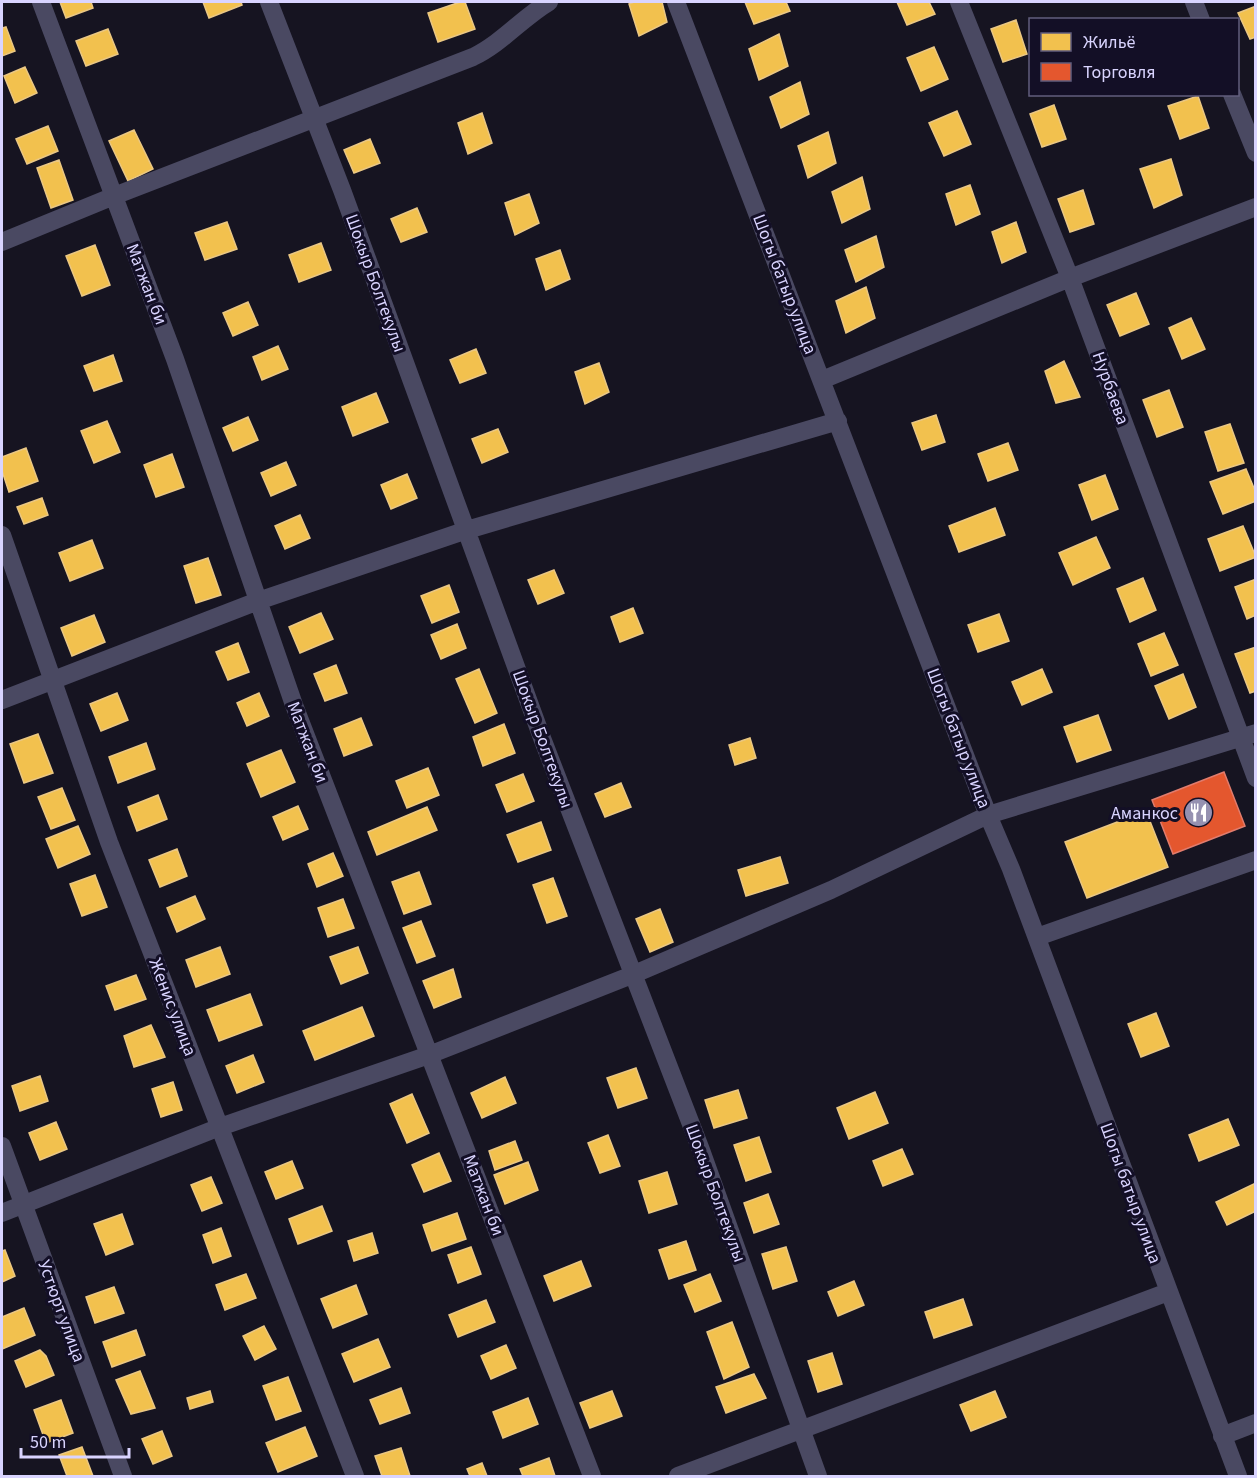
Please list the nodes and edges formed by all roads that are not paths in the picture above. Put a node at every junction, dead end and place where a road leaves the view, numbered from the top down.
1 (41, 2) edge
2 (269, 2) edge
3 (549, 2) edge
4 (676, 2) edge
5 (958, 2) edge
6 (1194, 2) edge
7 (1200, 18) edge
8 (1233, 96) edge
9 (314, 119) junction
10 (1256, 153) edge
11 (114, 196) junction
12 (1256, 207) edge
13 (2, 242) edge
14 (1070, 279) junction
15 (822, 380) junction
16 (838, 422) junction
17 (467, 530) junction
18 (2, 535) edge
19 (258, 601) junction
20 (52, 679) junction
21 (2, 700) edge
22 (1248, 736) edge
23 (1256, 778) edge
24 (988, 815) junction
25 (1256, 860) edge
26 (1037, 937) junction
27 (632, 975) junction
28 (429, 1055) junction
29 (220, 1127) junction
30 (2, 1146) edge
31 (23, 1204) junction
32 (2, 1213) edge
33 (1168, 1292) junction
34 (1256, 1423) edge
35 (801, 1432) junction
36 (1222, 1436) junction
37 (123, 1476) edge
38 (355, 1476) edge
39 (592, 1476) edge
40 (678, 1476) edge
41 (818, 1476) edge
42 (1238, 1476) edge

1 - 11 street, Матжан би
2 - 9 street, Шокыр Болтекулы
3 - 9 street
4 - 15 street, Шогы батыр улица
5 - 14 street, Нурбаева
6 - 7 street
8 - 10 street
9 - 11 street
9 - 17 street, Шокыр Болтекулы
11 - 13 street
11 - 19 street, Матжан би
12 - 14 street
14 - 15 street
14 - 22 street, Нурбаева
15 - 16 street, Шогы батыр улица
16 - 17 street
16 - 24 street, Шогы батыр улица
17 - 19 street
17 - 27 street, Шокыр Болтекулы
18 - 20 street, Женис улица
19 - 20 street
19 - 28 street, Матжан би
20 - 21 street
20 - 29 street, Женис улица
22 - 23 street, Нурбаева
22 - 24 street
24 - 26 street, Шогы батыр улица
24 - 27 street
25 - 26 street
26 - 33 street, Шогы батыр улица
27 - 28 street
27 - 35 street, Шокыр Болтекулы
28 - 29 street
28 - 39 street, Матжан би
29 - 31 street
29 - 38 street, Женис улица
30 - 31 street, Устюрт улица
31 - 32 street
31 - 37 street, Устюрт улица
33 - 35 street
33 - 36 street, Шогы батыр улица
34 - 36 street
35 - 40 street
35 - 41 street, Шокыр Болтекулы
36 - 42 street, Шогы батыр улица

